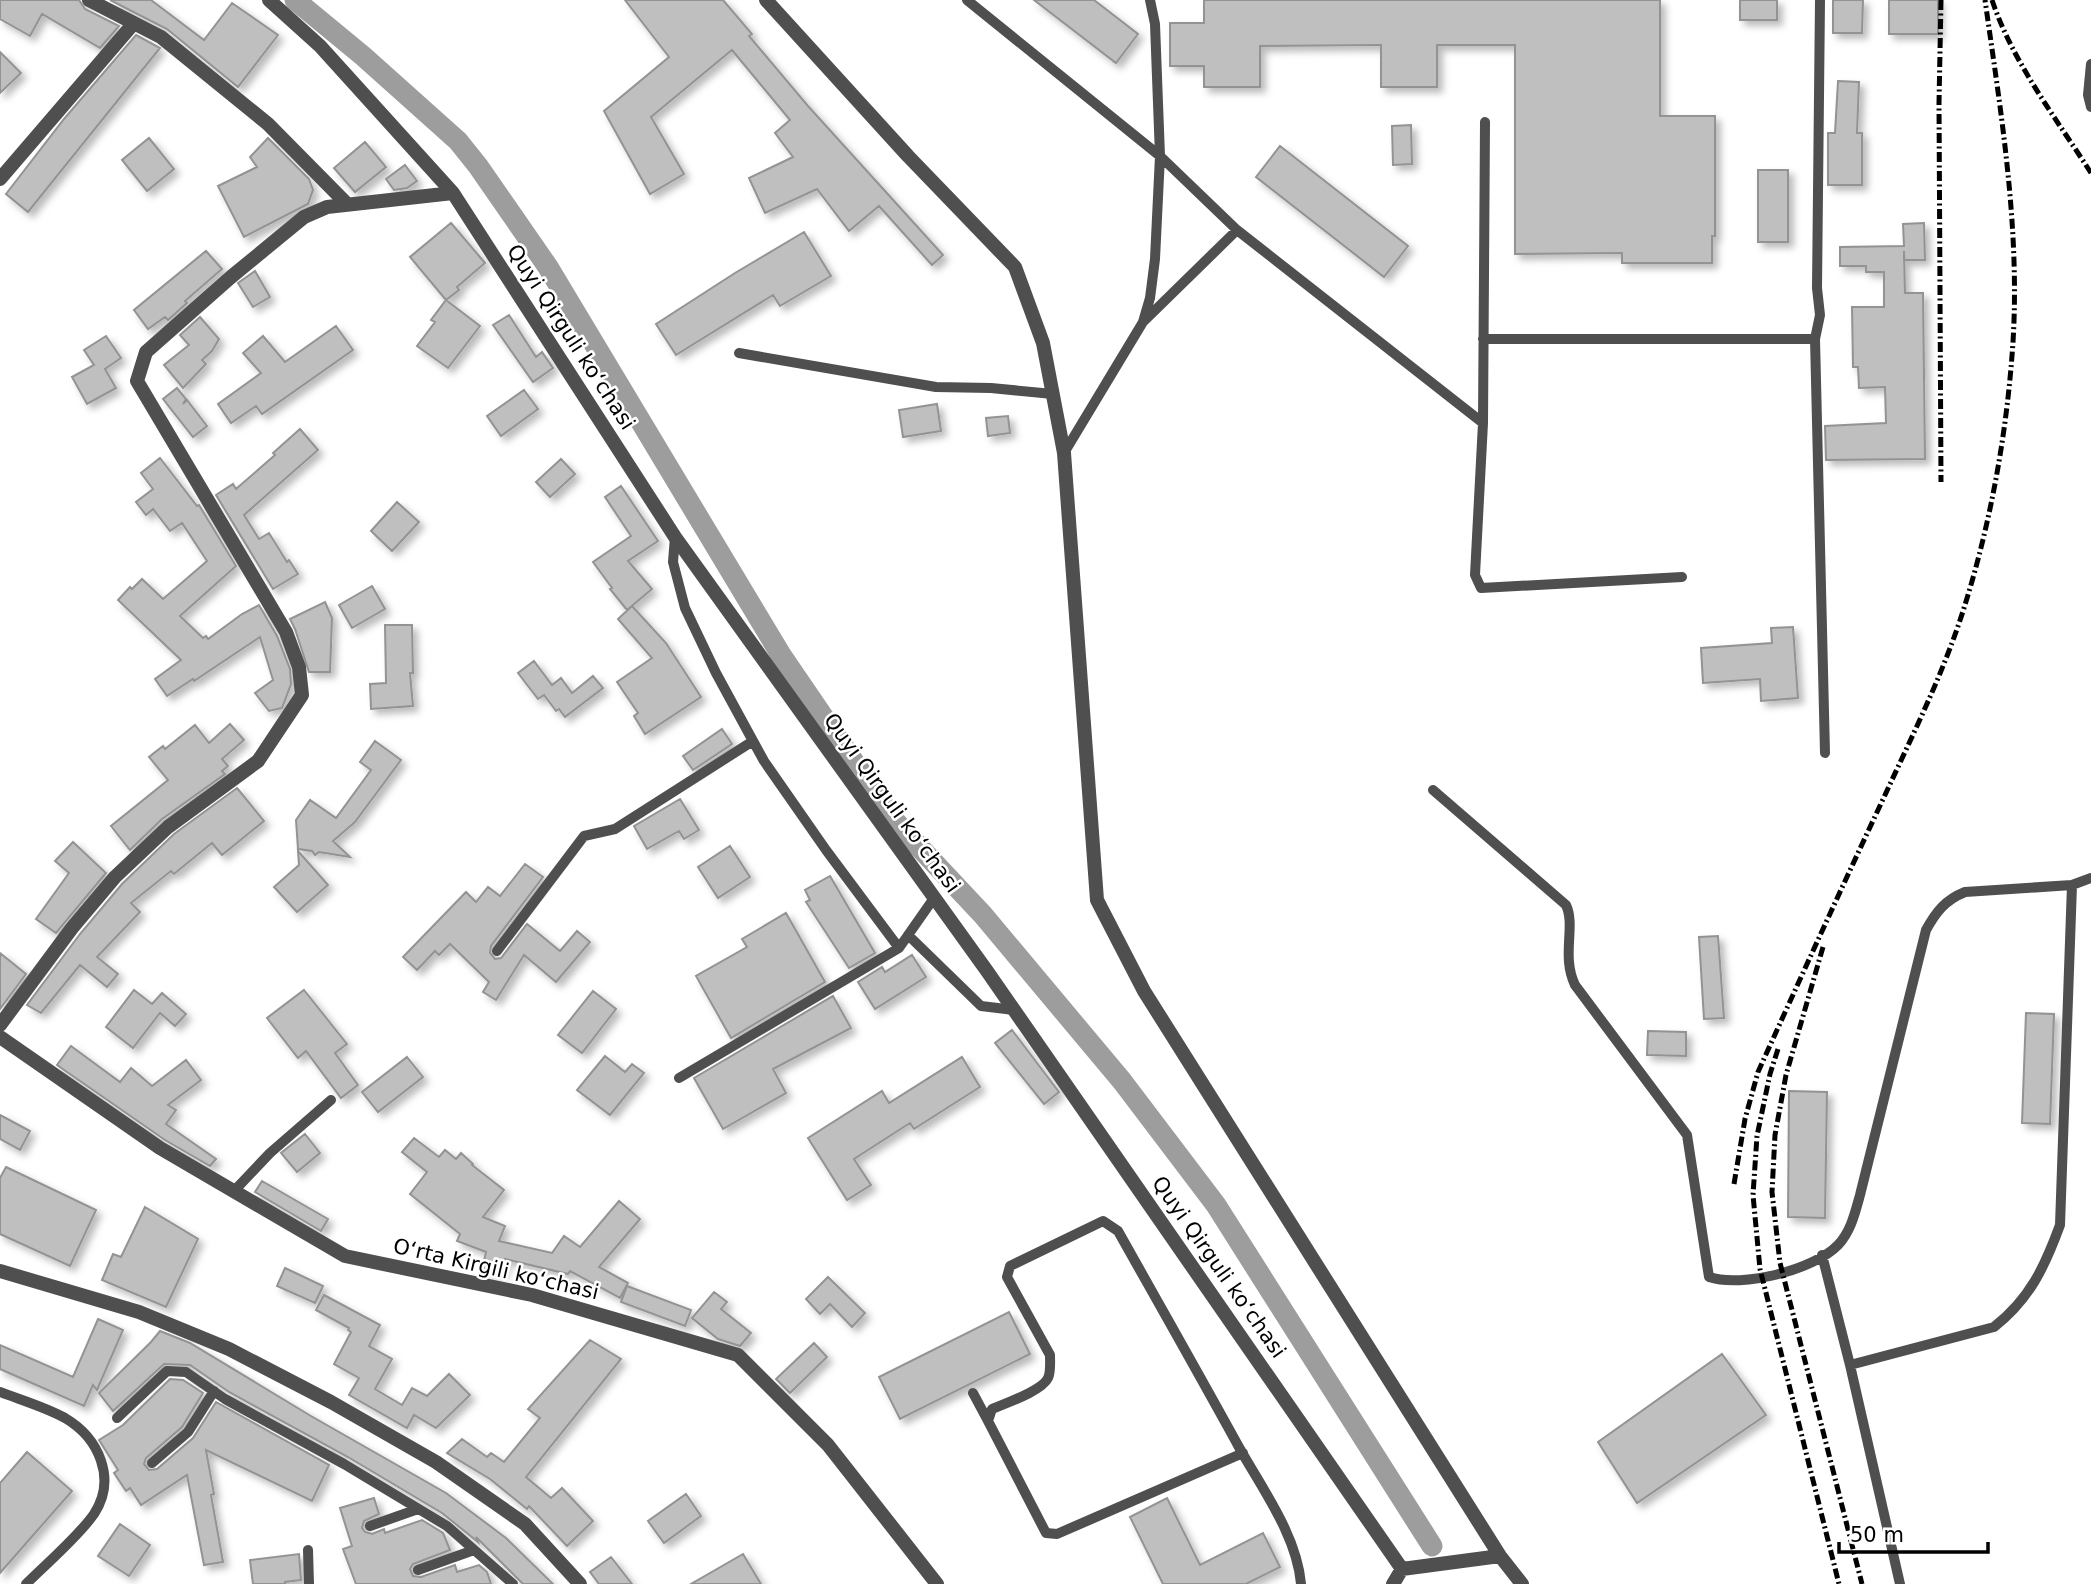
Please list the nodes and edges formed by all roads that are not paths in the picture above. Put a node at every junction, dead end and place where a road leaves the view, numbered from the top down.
1 (89, 0) edge
2 (269, 0) edge
3 (766, 0) edge
4 (967, 0) edge
5 (1150, 0) edge
6 (1820, 0) edge
7 (134, 23) junction
8 (2091, 64) edge
9 (2091, 107) edge
10 (1485, 122) dead end
11 (1160, 156) junction
12 (0, 179) edge
13 (453, 193) junction
14 (347, 204) junction
15 (1237, 230) junction
16 (1143, 322) junction
17 (1483, 339) junction
18 (1815, 339) junction
19 (739, 353) dead end
20 (1053, 394) junction
21 (1483, 423) junction
22 (1065, 453) junction
23 (675, 537) junction
24 (1682, 577) dead end
25 (753, 741) junction
26 (1825, 753) dead end
27 (1433, 790) dead end
28 (2091, 878) edge
29 (2072, 885) junction
30 (934, 898) junction
31 (908, 935) junction
32 (899, 948) junction
33 (497, 951) dead end
34 (1014, 1010) junction
35 (0, 1025) edge
36 (0, 1037) edge
37 (679, 1078) dead end
38 (331, 1100) dead end
39 (234, 1191) junction
40 (1822, 1255) junction
41 (0, 1271) edge
42 (1850, 1365) junction
43 (214, 1391) junction
44 (0, 1392) edge
45 (973, 1393) dead end
46 (117, 1418) dead end
47 (988, 1421) junction
48 (1243, 1453) junction
49 (152, 1463) dead end
50 (418, 1509) junction
51 (370, 1526) dead end
52 (308, 1550) dead end
53 (474, 1550) junction
54 (1500, 1556) junction
55 (1402, 1569) junction
56 (418, 1570) dead end
57 (26, 1584) edge
58 (309, 1584) edge
59 (513, 1584) edge
60 (580, 1584) edge
61 (937, 1584) edge
62 (1301, 1584) edge
63 (1392, 1584) edge
64 (1522, 1584) edge
65 (1900, 1584) edge

1 - 7 street
2 - 13 street, Quyi Qirguli koʻchasi
3 - 20 street
4 - 11 lane
5 - 11 lane
6 - 18 lane
7 - 12 street
7 - 14 street
8 - 9 lane
10 - 17 lane
11 - 15 lane
11 - 16 lane
13 - 14 street
13 - 23 street, Quyi Qirguli koʻchasi
14 - 35 street
15 - 16 lane
15 - 21 lane
16 - 22 lane
17 - 18 lane
17 - 21 lane
18 - 26 lane
19 - 20 lane
20 - 22 street
21 - 24 lane
22 - 54 street
23 - 25 lane
23 - 30 street, Quyi Qirguli koʻchasi
25 - 32 lane
25 - 33 lane
27 - 40 lane
28 - 29 lane
29 - 40 lane
29 - 42 lane
30 - 31 lane
30 - 34 street, Quyi Qirguli koʻchasi
31 - 32 lane
31 - 34 lane
32 - 37 lane
34 - 55 street, Quyi Qirguli koʻchasi
36 - 39 street, Oʻrta Kirgili koʻchasi
38 - 39 lane
39 - 61 street, Oʻrta Kirgili koʻchasi
40 - 42 lane
41 - 60 street
42 - 65 lane
43 - 46 lane
43 - 49 lane
43 - 50 lane
44 - 57 lane
45 - 47 lane
47 - 48 lane
47 - 48 lane
48 - 62 lane
50 - 51 lane
50 - 53 lane
52 - 58 lane
53 - 56 lane
53 - 59 lane
54 - 55 street
54 - 64 street
55 - 63 street

